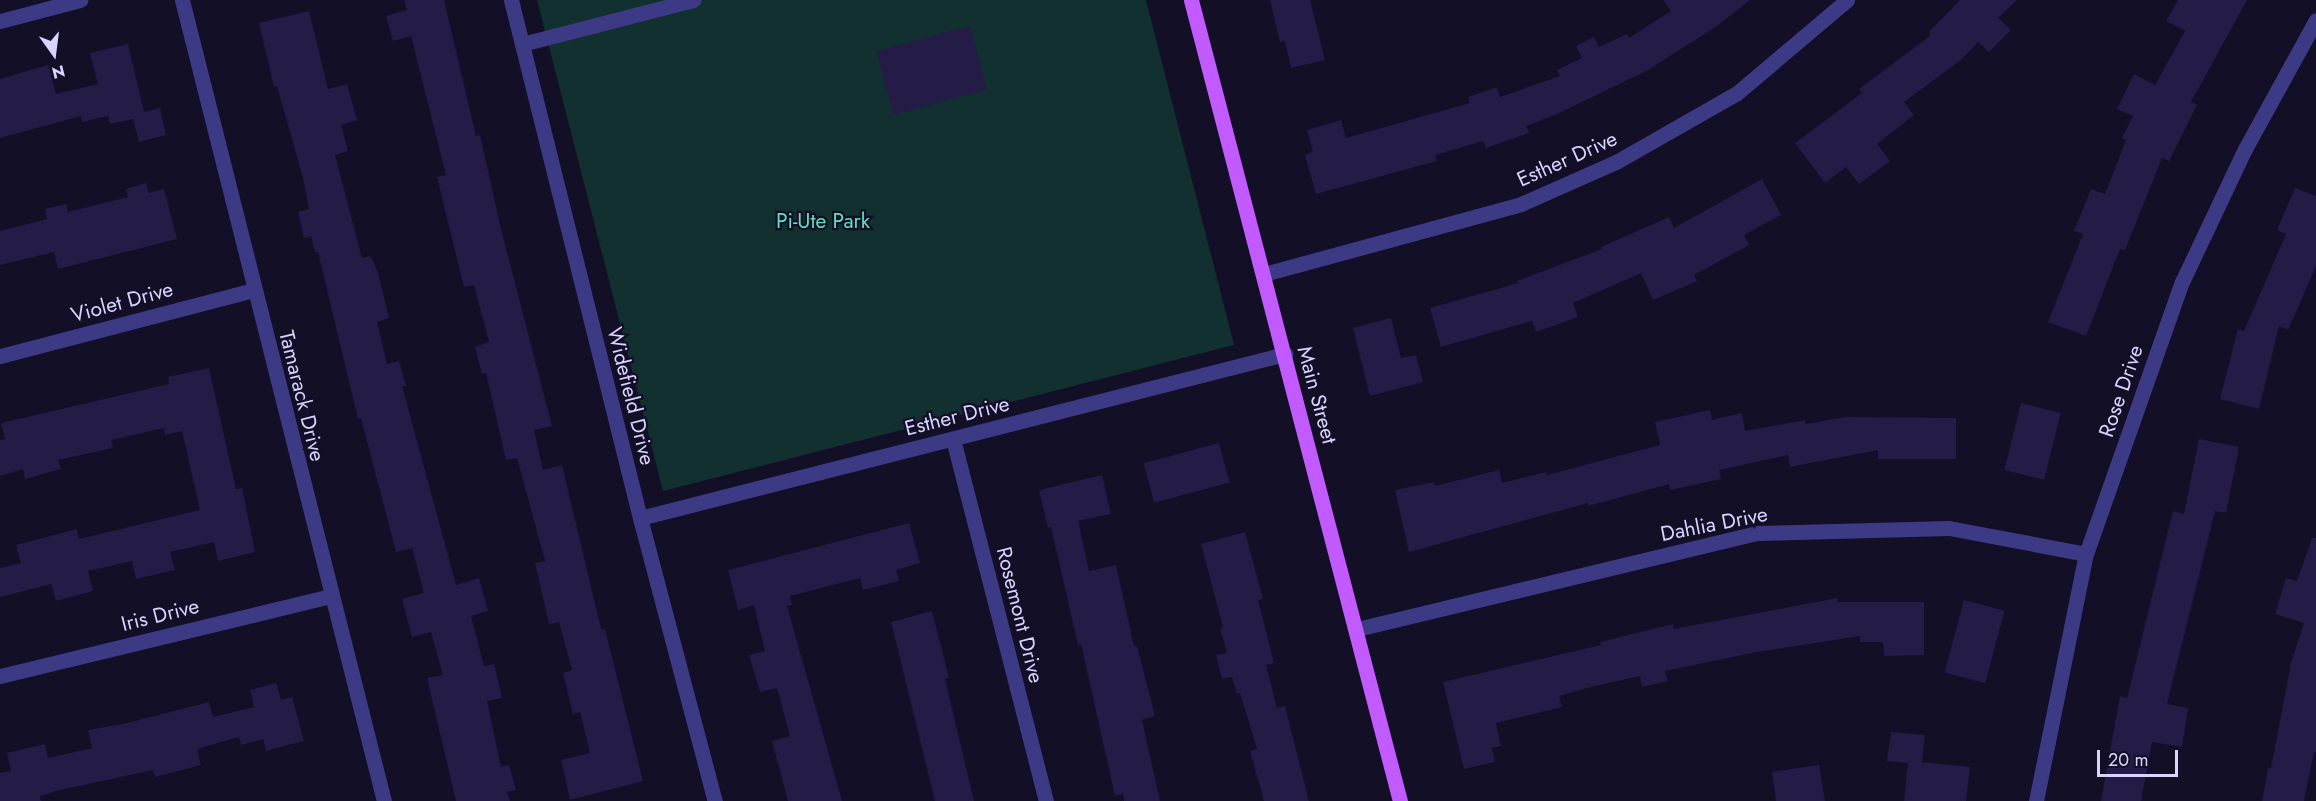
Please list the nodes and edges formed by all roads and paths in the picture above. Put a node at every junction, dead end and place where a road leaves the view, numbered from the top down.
1 (80, 0) edge
2 (182, 0) edge
3 (511, 0) edge
4 (693, 0) edge
5 (1191, 0) edge
6 (1847, 0) edge
7 (2316, 20) edge
8 (0, 21) edge
9 (522, 44) junction
10 (1264, 274) junction
11 (254, 290) junction
12 (1285, 354) junction
13 (0, 356) edge
14 (953, 439) junction
15 (640, 518) junction
16 (2086, 554) junction
17 (330, 596) junction
18 (1357, 629) junction
19 (0, 676) edge
20 (384, 801) edge
21 (715, 801) edge
22 (1046, 801) edge
23 (1400, 801) edge
24 (2036, 801) edge

1 - 8 street
2 - 11 street, Tamarack Drive
3 - 9 street, Widefield Drive
4 - 9 street
5 - 10 main road, Main Street
6 - 10 street, Esther Drive
7 - 16 street, Rose Drive
9 - 15 street, Widefield Drive
10 - 12 main road, Main Street
11 - 13 street, Violet Drive
11 - 17 street, Tamarack Drive
12 - 14 street, Esther Drive
12 - 18 main road, Main Street
14 - 15 street, Esther Drive
14 - 22 street, Rosemont Drive
15 - 21 street, Widefield Drive
16 - 18 street, Dahlia Drive
16 - 24 street, Rose Drive
17 - 19 street, Iris Drive
17 - 20 street, Tamarack Drive
18 - 23 main road, Main Street

